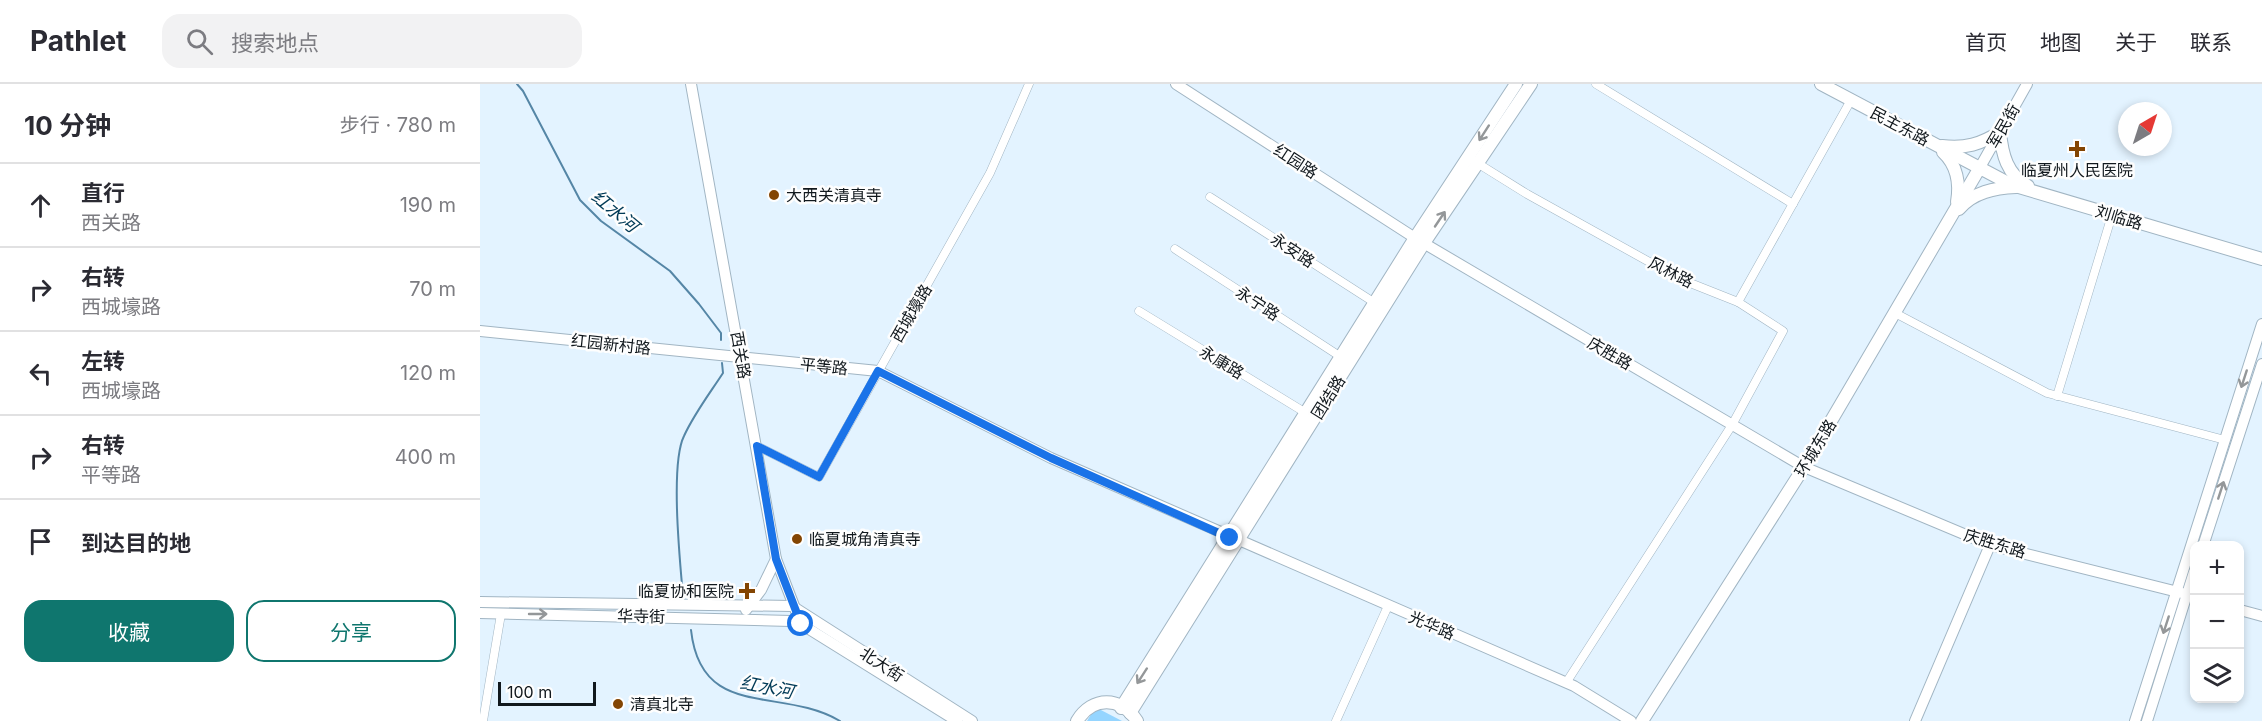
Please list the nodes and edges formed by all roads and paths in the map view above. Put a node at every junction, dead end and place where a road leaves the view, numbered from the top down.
1 (691, 84) edge
2 (1029, 84) edge
3 (1176, 84) edge
4 (1516, 84) edge
5 (1530, 84) edge
6 (1596, 84) edge
7 (1821, 84) edge
8 (2027, 84) edge
9 (1851, 100) junction
10 (2000, 132) junction
11 (1935, 146) junction
12 (1473, 160) junction
13 (1979, 169) junction
14 (2039, 193) junction
15 (1210, 197) dead end
16 (1793, 204) junction
17 (2112, 215) junction
18 (1948, 221) junction
19 (1420, 241) junction
20 (1175, 249) dead end
21 (2262, 259) edge
22 (1738, 302) junction
23 (1375, 303) junction
24 (1139, 310) dead end
25 (1894, 313) junction
26 (2262, 324) edge
27 (480, 331) edge
28 (741, 357) junction
29 (1341, 357) junction
30 (2262, 364) edge
31 (878, 371) junction
32 (2057, 396) junction
33 (1306, 413) junction
34 (1732, 425) junction
35 (2225, 440) junction
36 (757, 446) junction
37 (1804, 467) junction
38 (1234, 540) junction
39 (2205, 541) edge
40 (1990, 545) junction
41 (776, 559) junction
42 (2186, 594) edge
43 (480, 602) edge
44 (748, 606) junction
45 (792, 606) junction
46 (1388, 606) junction
47 (2244, 611) edge
48 (480, 613) edge
49 (501, 614) junction
50 (2262, 616) edge
51 (741, 618) junction
52 (801, 624) junction
53 (1566, 683) junction
54 (1130, 714) edge
55 (483, 721) edge
56 (957, 721) edge
57 (972, 721) edge
58 (1077, 721) edge
59 (1336, 721) edge
60 (1631, 721) edge
61 (1642, 721) edge
62 (1915, 721) edge
63 (2135, 721) edge
64 (2147, 721) edge

1 - 28 main road, 西关路
2 - 31 street, 西城壕路
3 - 19 main road, 红园路
4 -> 12 main road, 团结路
5 - 12 main road, 团结路
6 - 16 street
7 - 9 main road, 民主东路
8 - 10 main road, 军民街
9 - 11 main road, 民主东路
9 - 16 street
10 - 11 main road
10 - 13 main road, 军民街
10 - 14 main road
11 - 13 main road, 民主东路
11 - 18 main road
12 - 19 main road, 团结路
12 - 22 street, 风林路
13 - 14 main road, 刘临路
13 - 18 main road, 环城东路
14 - 17 main road, 刘临路
14 - 18 main road
15 - 23 street, 永安路
16 - 22 street
17 - 21 main road, 刘临路
17 - 32 street
18 - 25 main road, 环城东路
19 - 23 main road, 团结路
19 - 34 main road, 庆胜路
19 - 38 main road, 团结路
20 - 29 street, 永宁路
22 - 34 street, 风林路
23 - 29 main road, 团结路
24 - 33 street, 永康路
25 - 32 street
25 - 37 main road, 环城东路
26 -> 35 main road
27 - 28 main road, 红园新村路
28 - 31 main road, 平等路
28 - 36 main road, 西关路
29 - 33 main road, 团结路
39 -> 30 main road
31 - 36 street, 西城壕路
31 - 38 main road, 平等路
32 - 35 street
33 - 38 main road, 团结路
34 - 37 main road, 庆胜路
34 - 53 street
35 - 42 main road
36 - 41 main road, 西关路
37 - 40 main road, 庆胜东路
37 - 61 main road, 环城东路
38 - 46 main road, 光华路
38 - 54 main road, 团结路
40 - 42 main road, 庆胜东路
40 - 62 main road
41 - 44 main road
41 - 45 main road, 西关路
42 -> 63 main road
42 - 64 main road
43 - 44 main road, 华寺街
44 - 45 main road, 华寺街
44 - 51 main road
45 - 52 main road, 西关路
45 - 57 main road, 北大街
46 - 53 main road, 光华路
46 - 59 street
47 - 50 main road
48 - 49 main road, 华寺街
49 -> 51 main road, 华寺街
49 - 55 street
51 - 52 main road, 华寺街
52 - 56 main road, 北大街
53 - 60 main road, 光华路
54 - 58 main road

